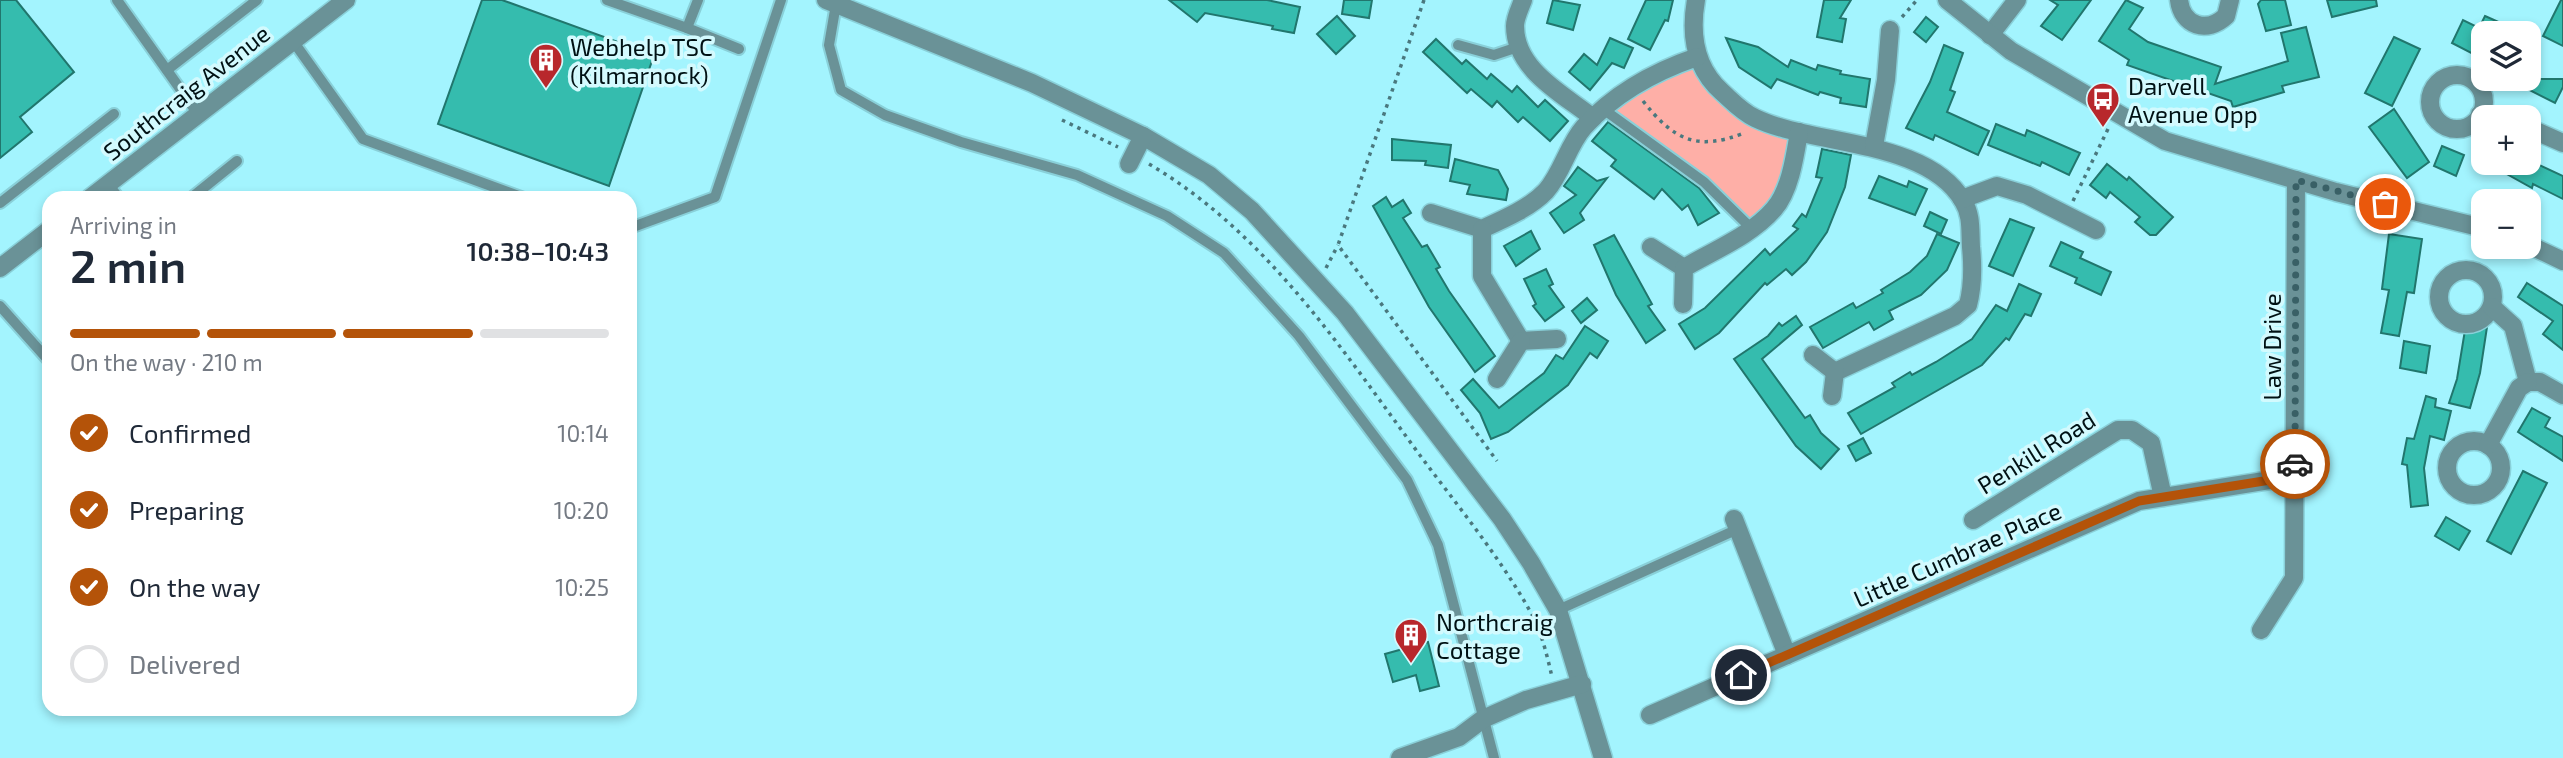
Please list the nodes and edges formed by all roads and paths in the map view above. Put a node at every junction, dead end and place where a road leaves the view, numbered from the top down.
1 (117, 0) edge
2 (257, 0) edge
3 (346, 0) edge
4 (607, 0) edge
5 (698, 0) edge
6 (781, 0) edge
7 (1424, 0) edge
8 (1523, 0) edge
9 (1696, 0) edge
10 (1917, 0) edge
11 (1947, 0) edge
12 (2017, 0) edge
13 (2179, 0) edge
14 (2230, 0) edge
15 (831, 2) edge
16 (687, 28) junction
17 (1890, 30) joint
18 (1990, 35) junction
19 (293, 41) junction
20 (1458, 45) dead end
21 (1518, 47) junction
22 (740, 49) dead end
23 (1697, 57) junction
24 (167, 70) junction
25 (1632, 88) junction
26 (2116, 111) junction
27 (1598, 113) junction
28 (114, 114) dead end
29 (198, 114) junction
30 (1755, 119) junction
31 (1799, 132) junction
32 (2541, 133) edge
33 (1143, 136) junction
34 (2563, 143) edge
35 (1874, 146) junction
36 (237, 161) dead end
37 (1129, 164) dead end
38 (2296, 180) junction
39 (113, 191) edge
40 (200, 191) edge
41 (505, 191) edge
42 (1962, 199) junction
43 (0, 203) edge
44 (1431, 212) dead end
45 (2066, 215) junction
46 (637, 225) edge
47 (2471, 225) edge
48 (1751, 228) junction
49 (1482, 229) junction
50 (2096, 230) dead end
51 (42, 235) edge
52 (1338, 245) junction
53 (1651, 247) dead end
54 (2541, 251) edge
55 (2563, 261) edge
56 (0, 268) edge
57 (1684, 268) junction
58 (1319, 282) junction
59 (1683, 304) dead end
60 (0, 306) edge
61 (2491, 307) dead end
62 (1557, 340) dead end
63 (1521, 341) junction
64 (42, 353) edge
65 (1813, 355) dead end
66 (1835, 372) junction
67 (1497, 379) dead end
68 (2528, 382) junction
69 (2563, 395) edge
70 (1832, 396) dead end
71 (2488, 445) dead end
72 (1497, 461) dead end
73 (2295, 476) junction
74 (2163, 497) junction
75 (1973, 520) dead end
76 (1736, 524) joint
77 (1558, 610) junction
78 (2262, 630) dead end
79 (1787, 655) junction
80 (1582, 684) junction
81 (1650, 715) dead end
82 (1483, 719) junction
83 (1400, 758) edge
84 (1494, 758) edge
85 (1603, 758) edge

1 - 24 lane
2 - 24 lane
3 - 19 street, Southcraig Avenue
4 - 16 lane
5 - 16 lane
6 - 46 lane
7 - 52 path
8 - 21 street
9 - 23 street
10 - 17 path
11 - 18 street
12 - 18 street
13 - 14 street
15 - 33 street
15 - 82 lane
16 - 22 lane
17 - 35 street
18 - 26 street
19 - 29 street, Southcraig Avenue
19 - 41 lane
20 - 21 lane
21 - 27 street
23 - 25 street
23 - 30 street
24 - 29 lane
25 - 27 street
25 - 30 path
26 - 38 street
26 - 45 path
27 - 48 lane
27 - 49 street
28 - 43 lane
29 - 39 street, Southcraig Avenue
30 - 31 street
31 - 35 street
31 - 48 street
32 - 34 street
33 - 37 street
33 - 58 street
35 - 42 street
36 - 40 lane
38 - 47 street
38 - 73 street, Law Drive
42 - 45 street
42 - 66 street
44 - 49 street
45 - 50 street
48 - 57 street
49 - 63 street
51 - 56 street
52 - 58 path
52 - 72 path
53 - 57 street
54 - 55 street
57 - 59 street
58 - 77 street
60 - 64 lane
61 - 68 street
62 - 63 street
63 - 67 street
65 - 66 street
66 - 70 street
68 - 69 street
68 - 71 street
73 - 74 street, Little Cumbrae Place
73 - 78 street, Law Drive
74 - 75 street, Penkill Road
74 - 79 street, Little Cumbrae Place
76 - 77 lane
76 - 79 street
77 - 80 street
79 - 81 street, Little Cumbrae Place
80 - 82 street
80 - 85 street
82 - 83 street
82 - 84 lane

